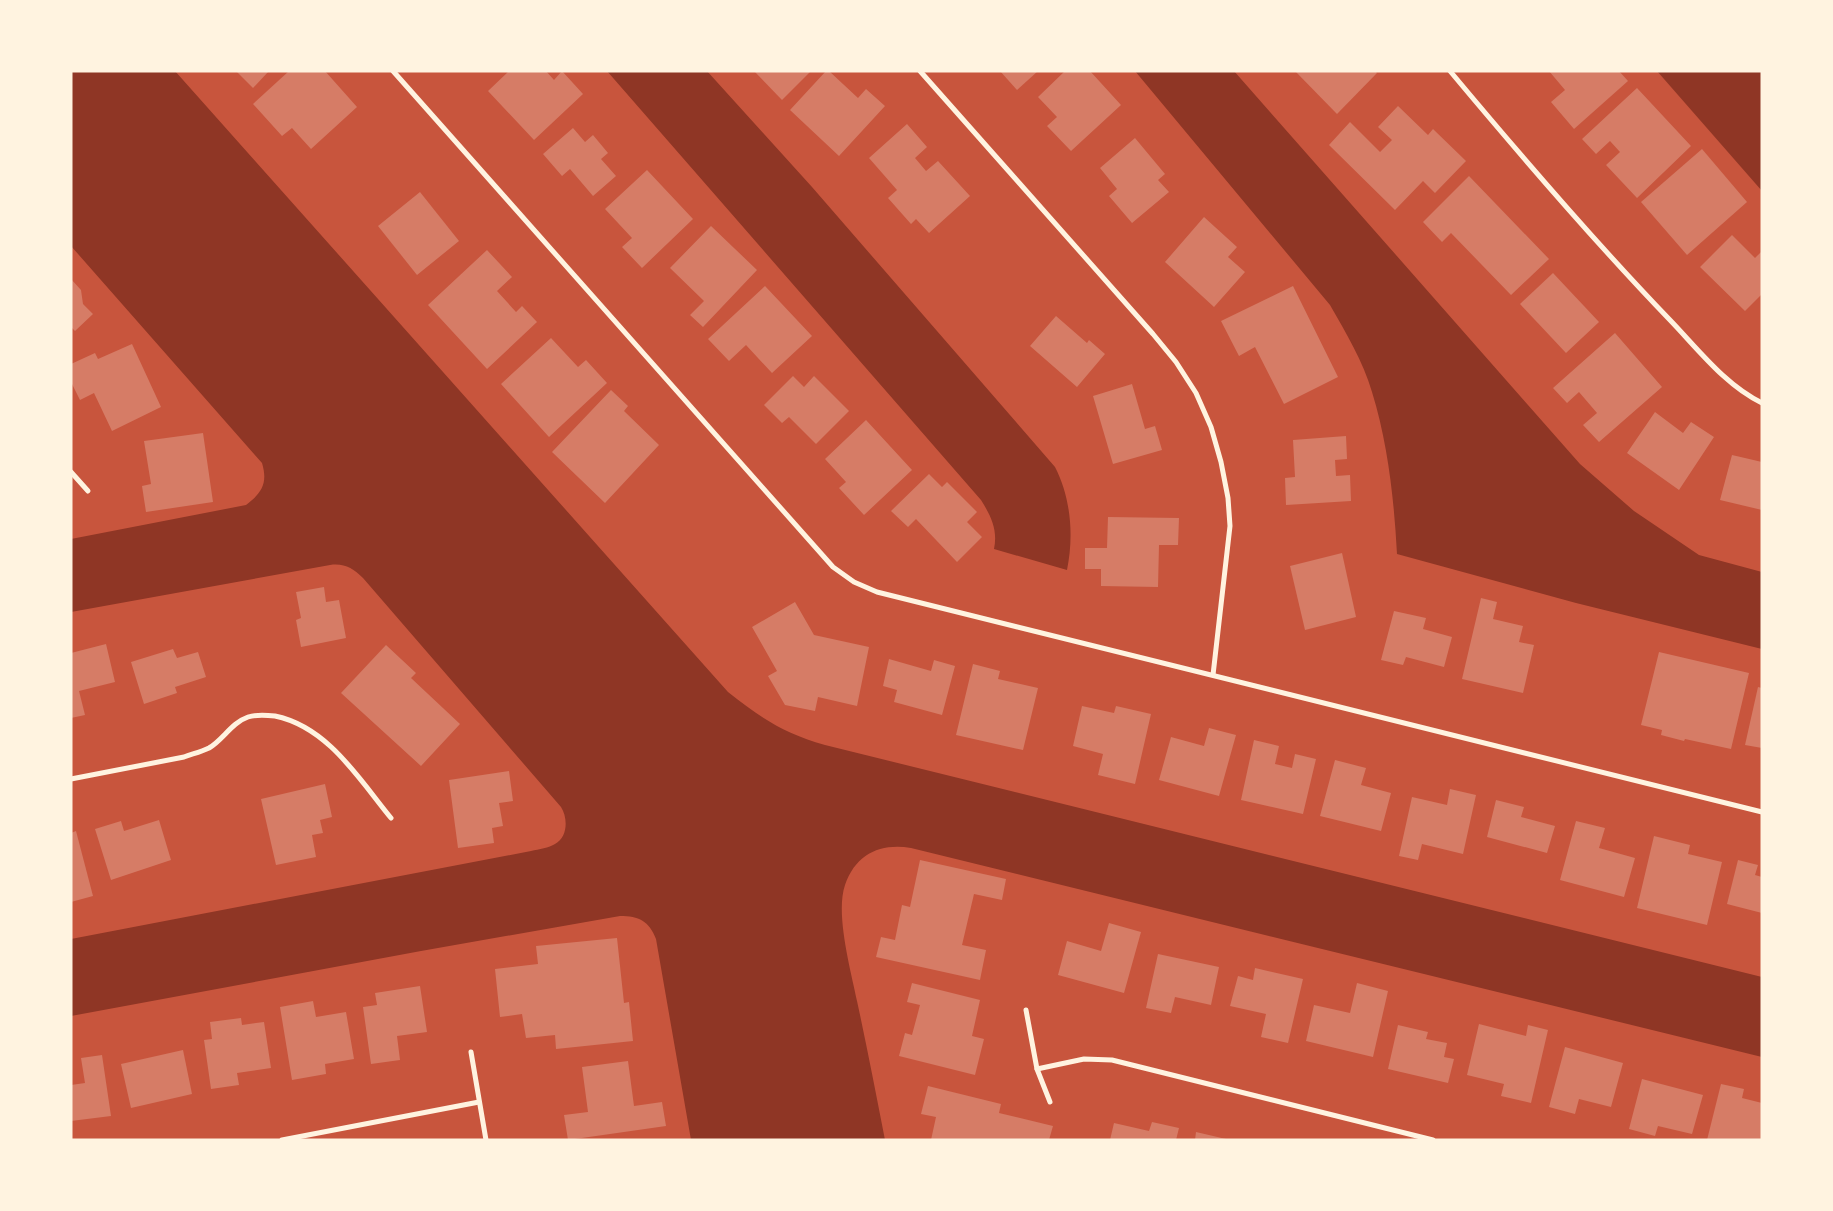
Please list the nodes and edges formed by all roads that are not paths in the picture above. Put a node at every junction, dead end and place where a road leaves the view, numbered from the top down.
1 (393, 71) edge
2 (920, 71) edge
3 (1450, 71) edge
4 (1762, 403) edge
5 (71, 472) edge
6 (88, 491) dead end
7 (1213, 675) junction
8 (71, 779) edge
9 (1762, 812) edge
10 (391, 818) dead end
11 (1026, 1010) dead end
12 (471, 1052) dead end
13 (1036, 1069) junction
14 (479, 1102) junction
15 (1050, 1102) dead end
16 (282, 1140) edge
17 (486, 1140) edge
18 (1433, 1140) edge

1 - 7 street
2 - 7 street
3 - 4 street
5 - 6 street
7 - 9 street
8 - 10 street
11 - 13 street
12 - 14 street
13 - 15 street
13 - 18 street
14 - 16 street
14 - 17 street

